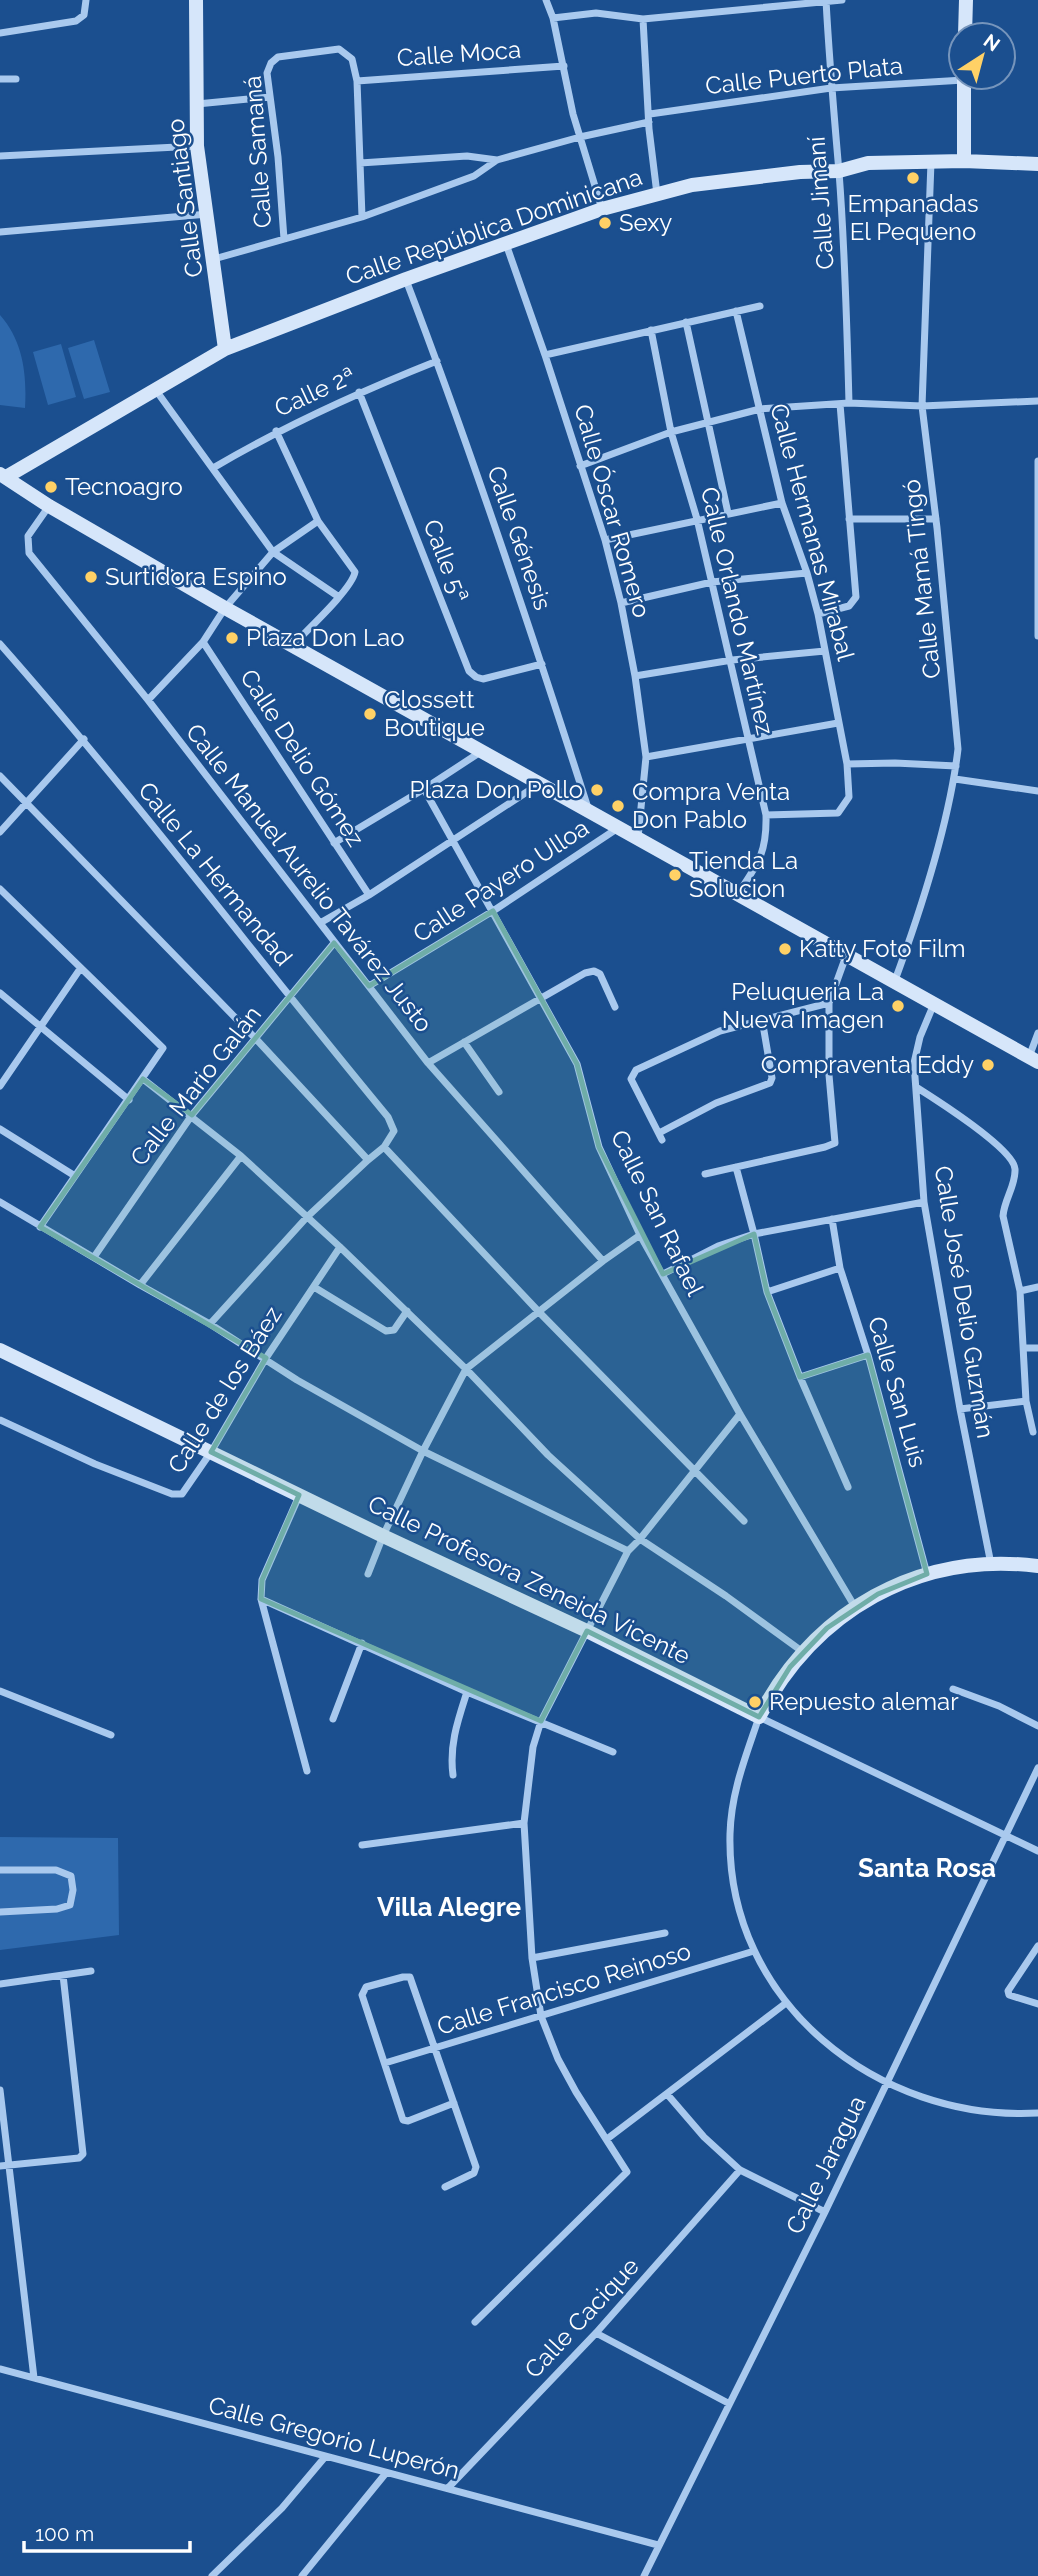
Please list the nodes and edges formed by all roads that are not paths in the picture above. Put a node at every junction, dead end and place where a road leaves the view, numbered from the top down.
1 (86, 0) edge
2 (196, 0) edge
3 (546, 0) edge
4 (826, 0) edge
5 (842, 0) edge
6 (966, 0) edge
7 (553, 18) junction
8 (643, 19) junction
9 (965, 21) edge
10 (0, 33) edge
11 (564, 66) junction
12 (0, 79) edge
13 (16, 79) dead end
14 (947, 80) edge
15 (357, 81) junction
16 (831, 88) junction
17 (964, 91) edge
18 (270, 97) junction
19 (197, 104) junction
20 (650, 118) junction
21 (580, 137) junction
22 (197, 146) junction
23 (0, 156) edge
24 (497, 160) junction
25 (964, 161) junction
26 (931, 162) junction
27 (360, 163) junction
28 (1038, 164) edge
29 (839, 171) junction
30 (657, 194) junction
31 (603, 209) junction
32 (208, 214) junction
33 (362, 218) junction
34 (0, 232) edge
35 (284, 239) junction
36 (506, 243) junction
37 (215, 259) junction
38 (406, 279) junction
39 (760, 306) dead end
40 (736, 311) junction
41 (686, 322) junction
42 (651, 330) junction
43 (225, 349) junction
44 (545, 355) junction
45 (437, 361) junction
46 (155, 389) junction
47 (359, 392) junction
48 (1038, 401) edge
49 (849, 403) junction
50 (840, 404) junction
51 (922, 406) junction
52 (760, 409) junction
53 (707, 423) junction
54 (276, 431) junction
55 (671, 432) junction
56 (1038, 461) edge
57 (580, 466) junction
58 (213, 467) junction
59 (3, 475) edge
60 (1037, 478) edge
61 (782, 503) junction
62 (49, 506) junction
63 (728, 513) junction
64 (697, 519) junction
65 (849, 519) junction
66 (936, 519) junction
67 (318, 522) junction
68 (605, 540) junction
69 (273, 552) junction
70 (807, 573) junction
71 (712, 582) junction
72 (339, 597) junction
73 (621, 603) junction
74 (225, 608) junction
75 (818, 614) junction
76 (1038, 636) edge
77 (203, 642) junction
78 (0, 644) edge
79 (292, 646) junction
80 (825, 651) junction
81 (732, 660) junction
82 (542, 664) junction
83 (635, 676) junction
84 (148, 700) junction
85 (838, 723) junction
86 (747, 738) junction
87 (83, 739) junction
88 (482, 750) junction
89 (646, 757) junction
90 (847, 764) junction
91 (956, 766) junction
92 (0, 776) edge
93 (955, 779) junction
94 (539, 785) junction
95 (424, 789) junction
96 (1038, 791) edge
97 (25, 802) junction
98 (590, 812) junction
99 (766, 815) junction
100 (618, 828) junction
101 (0, 832) edge
102 (638, 839) junction
103 (453, 841) junction
104 (334, 843) junction
105 (0, 889) edge
106 (369, 895) junction
107 (737, 895) junction
108 (493, 911) junction
109 (320, 923) junction
110 (334, 943) junction
111 (846, 956) junction
112 (80, 969) junction
113 (894, 983) junction
114 (369, 986) junction
115 (0, 993) edge
116 (541, 997) junction
117 (290, 998) junction
118 (829, 1003) junction
119 (933, 1006) junction
120 (615, 1007) dead end
121 (762, 1020) junction
122 (41, 1028) junction
123 (1038, 1033) edge
124 (256, 1039) junction
125 (464, 1042) junction
126 (1033, 1059) edge
127 (428, 1063) junction
128 (143, 1079) junction
129 (0, 1086) edge
130 (916, 1087) junction
131 (499, 1092) dead end
132 (129, 1100) junction
133 (192, 1115) junction
134 (0, 1129) edge
135 (384, 1147) junction
136 (241, 1156) junction
137 (368, 1160) junction
138 (736, 1167) junction
139 (705, 1174) dead end
140 (75, 1176) junction
141 (0, 1202) edge
142 (924, 1202) junction
143 (307, 1217) junction
144 (832, 1219) junction
145 (40, 1227) junction
146 (754, 1234) junction
147 (640, 1235) junction
148 (340, 1247) junction
149 (94, 1257) junction
150 (603, 1261) junction
151 (841, 1268) junction
152 (663, 1275) junction
153 (140, 1286) junction
154 (314, 1287) junction
155 (1038, 1287) edge
156 (1020, 1291) junction
157 (767, 1292) junction
158 (407, 1311) junction
159 (539, 1312) junction
160 (210, 1324) junction
161 (1024, 1348) junction
162 (1038, 1348) edge
163 (0, 1350) edge
164 (869, 1355) junction
165 (266, 1358) junction
166 (466, 1368) junction
167 (800, 1377) junction
168 (1026, 1401) junction
169 (960, 1409) junction
170 (740, 1414) junction
171 (0, 1420) edge
172 (1032, 1432) dead end
173 (423, 1451) junction
174 (211, 1452) junction
175 (694, 1471) junction
176 (848, 1487) dead end
177 (299, 1495) junction
178 (744, 1521) dead end
179 (383, 1536) junction
180 (640, 1539) junction
181 (628, 1550) junction
182 (991, 1564) junction
183 (1038, 1566) edge
184 (368, 1574) dead end
185 (927, 1574) junction
186 (261, 1600) junction
187 (855, 1607) junction
188 (587, 1631) junction
189 (362, 1643) junction
190 (803, 1651) junction
191 (953, 1689) dead end
192 (0, 1691) edge
193 (467, 1692) junction
194 (759, 1717) junction
195 (333, 1719) dead end
196 (541, 1721) junction
197 (1038, 1726) edge
198 (111, 1735) dead end
199 (613, 1752) dead end
200 (1038, 1768) edge
201 (307, 1771) dead end
202 (453, 1775) dead end
203 (524, 1823) junction
204 (1006, 1835) junction
205 (362, 1845) dead end
206 (1038, 1851) edge
207 (0, 1871) edge
208 (0, 1912) edge
209 (666, 1933) dead end
210 (1038, 1946) edge
211 (754, 1951) junction
212 (532, 1958) junction
213 (91, 1971) dead end
214 (63, 1975) junction
215 (0, 1984) edge
216 (786, 2003) junction
217 (1038, 2004) edge
218 (541, 2016) junction
219 (435, 2048) junction
220 (385, 2063) junction
221 (887, 2081) junction
222 (0, 2090) edge
223 (667, 2094) junction
224 (454, 2103) junction
225 (1038, 2113) edge
226 (607, 2139) junction
227 (0, 2166) edge
228 (9, 2166) junction
229 (740, 2170) junction
230 (445, 2187) dead end
231 (825, 2212) junction
232 (475, 2322) dead end
233 (596, 2333) junction
234 (0, 2369) edge
235 (34, 2378) junction
236 (728, 2403) junction
237 (325, 2457) junction
238 (386, 2473) junction
239 (448, 2488) junction
240 (658, 2545) junction
241 (212, 2576) edge
242 (302, 2576) edge
243 (644, 2576) edge

1 - 10 street
2 - 19 street, Calle Santiago
3 - 7 street
4 - 5 street
4 - 8 street
4 - 16 street, Calle Jimaní
6 - 9 street
7 - 8 street
7 - 11 street
8 - 20 street
11 - 15 street, Calle Moca
11 - 21 street
12 - 13 street
14 - 16 street, Calle Puerto Plata
15 - 18 street, Calle Samaná
15 - 27 street
16 - 20 street, Calle Puerto Plata
16 - 29 street, Calle Jimaní
17 - 25 street
18 - 19 street
18 - 35 street, Calle Samaná
19 - 22 street, Calle Santiago
20 - 21 street, Calle Puerto Plata
20 - 30 street
21 - 24 street, Calle Puerto Plata
21 - 31 street
22 - 23 street
22 - 32 street, Calle Santiago
24 - 27 street
24 - 33 street
25 - 26 street, Calle República Dominicana
25 - 28 street, Calle República Dominicana
26 - 29 street, Calle República Dominicana
26 - 51 street, Calle Mamá Tingó
27 - 33 street
29 - 30 street, Calle República Dominicana
29 - 49 street, Calle Jimaní
30 - 31 street, Calle República Dominicana
31 - 36 street, Calle República Dominicana
32 - 34 street
32 - 37 street, Calle Santiago
33 - 35 street
35 - 37 street
36 - 38 street, Calle República Dominicana
36 - 44 street, Calle Óscar Romero
37 - 43 street, Calle Santiago
38 - 43 street, Calle República Dominicana
38 - 45 street, Calle Génesis
39 - 40 street
40 - 41 street
40 - 52 street, Calle Hermanas Mirabal
41 - 42 street
41 - 53 street
42 - 44 street
42 - 55 street, Calle Orlando Martínez
43 - 46 street, Calle República Dominicana
44 - 57 street, Calle Óscar Romero
45 - 47 street, Calle 2ª
45 - 82 street, Calle Génesis
46 - 58 street
46 - 59 street, Calle República Dominicana
47 - 54 street, Calle 2ª
47 - 82 street, Calle 5ª
48 - 51 street
49 - 50 street
49 - 51 street
50 - 52 street
50 - 65 street
51 - 66 street, Calle Mamá Tingó
52 - 53 street
52 - 61 street, Calle Hermanas Mirabal
53 - 55 street
53 - 63 street
54 - 58 street, Calle 2ª
54 - 67 street
55 - 57 street
55 - 64 street, Calle Orlando Martínez
56 - 60 street
57 - 68 street, Calle Óscar Romero
58 - 69 street
59 - 62 street
60 - 76 street
61 - 63 street
61 - 70 street, Calle Hermanas Mirabal
62 - 74 street
62 - 84 street, Calle Manuel Aurelio Tavárez Justo
63 - 64 street
64 - 68 street
64 - 71 street, Calle Orlando Martínez
65 - 66 street
65 - 75 street
66 - 91 street, Calle Mamá Tingó
67 - 69 street
67 - 72 street
68 - 73 street, Calle Óscar Romero
69 - 72 street
69 - 74 street
70 - 71 street
70 - 75 street, Calle Hermanas Mirabal
71 - 73 street
71 - 81 street, Calle Orlando Martínez
72 - 79 street
73 - 83 street, Calle Óscar Romero
74 - 77 street
74 - 79 street
75 - 80 street, Calle Hermanas Mirabal
77 - 84 street
77 - 104 street, Calle Delio Gómez
78 - 87 street, Calle La Hermandad
79 - 88 street
80 - 81 street
80 - 85 street, Calle Hermanas Mirabal
81 - 83 street
81 - 86 street, Calle Orlando Martínez
82 - 98 street, Calle Génesis
83 - 89 street, Calle Óscar Romero
84 - 109 street, Calle Manuel Aurelio Tavárez Justo
85 - 86 street
85 - 90 street, Calle Hermanas Mirabal
86 - 89 street
86 - 99 street, Calle Orlando Martínez
87 - 97 street
87 - 117 street, Calle La Hermandad
88 - 94 street
88 - 95 street
89 - 102 street, Calle Óscar Romero
90 - 91 street
90 - 99 street, Calle Hermanas Mirabal
91 - 93 street, Calle Mamá Tingó
92 - 97 street
93 - 96 street
93 - 113 street, Calle Mamá Tingó
94 - 98 street
94 - 103 street
95 - 103 street, Calle San Rafael
95 - 104 street
97 - 101 street
97 - 124 street
98 - 100 street
99 - 107 street, Calle Orlando Martínez
100 - 102 street
100 - 108 street, Calle Payero Ulloa
102 - 107 street
103 - 106 street
103 - 108 street, Calle San Rafael
104 - 106 street, Calle Delio Gómez
105 - 112 street
106 - 109 street
107 - 111 street
108 - 114 street, Calle Payero Ulloa
108 - 116 street, Calle San Rafael
109 - 110 street, Calle Manuel Aurelio Tavárez Justo
110 - 114 street, Calle Manuel Aurelio Tavárez Justo
110 - 117 street, Calle Mario Galán
111 - 113 street
111 - 118 street
112 - 122 street
112 - 128 street
113 - 119 street
114 - 127 street, Calle Manuel Aurelio Tavárez Justo
115 - 122 street
116 - 120 street
116 - 125 street
116 - 147 street, Calle San Rafael
117 - 124 street, Calle Mario Galán
117 - 135 street, Calle La Hermandad
118 - 121 street
118 - 138 street
119 - 126 street
119 - 130 street, Calle José Delio Guzmán
121 - 121 street
122 - 129 street
122 - 132 street
123 - 126 street
124 - 133 street, Calle Mario Galán
124 - 137 street
125 - 127 street
125 - 131 street
127 - 150 street, Calle Manuel Aurelio Tavárez Justo
128 - 132 street
128 - 133 street
130 - 142 street, Calle José Delio Guzmán
130 - 156 street
132 - 140 street
133 - 136 street
133 - 149 street, Calle Mario Galán
134 - 140 street
135 - 137 street
135 - 159 street
136 - 143 street
136 - 153 street
137 - 143 street
138 - 139 street
138 - 146 street
140 - 145 street
141 - 145 street
142 - 144 street
142 - 169 street, Calle José Delio Guzmán
143 - 148 street
143 - 160 street
144 - 146 street
144 - 151 street, Calle San Luis
145 - 149 street
146 - 152 street
146 - 157 street
147 - 150 street
147 - 152 street, Calle San Rafael
148 - 154 street, Calle de los Báez
148 - 158 street
149 - 153 street
150 - 159 street
151 - 157 street
151 - 164 street, Calle San Luis
152 - 170 street, Calle San Rafael
153 - 160 street
154 - 158 street
154 - 165 street, Calle de los Báez
155 - 156 street
156 - 161 street
157 - 167 street
158 - 166 street
159 - 166 street
159 - 175 street
160 - 165 street
161 - 162 street
161 - 168 street
163 - 174 street, Calle Profesora Zeneida Vicente
164 - 167 street
164 - 185 street, Calle San Luis
165 - 173 street
165 - 174 street, Calle de los Báez
166 - 173 street
166 - 180 street
167 - 176 street
168 - 169 street
168 - 172 street
169 - 182 street, Calle José Delio Guzmán
170 - 175 street
170 - 187 street, Calle San Rafael
171 - 174 street, Calle de los Báez
173 - 179 street
173 - 181 street
174 - 177 street, Calle Profesora Zeneida Vicente
175 - 178 street
175 - 180 street
177 - 179 street, Calle Profesora Zeneida Vicente
177 - 186 street
179 - 184 street
179 - 188 street, Calle Profesora Zeneida Vicente
180 - 181 street
180 - 190 street
181 - 188 street
182 - 183 street
182 - 185 street
185 - 187 street
186 - 189 street
186 - 201 street
187 - 190 street
188 - 194 street, Calle Profesora Zeneida Vicente
188 - 196 street
189 - 193 street
189 - 195 street
190 - 194 street
191 - 197 street
192 - 198 street
193 - 196 street
193 - 202 street
194 - 204 street, Calle Profesora Zeneida Vicente
194 - 211 street
196 - 199 street
196 - 203 street
200 - 204 street, Calle Jaragua
203 - 205 street
203 - 212 street
204 - 206 street, Calle Profesora Zeneida Vicente
204 - 221 street, Calle Jaragua
207 - 208 street
209 - 212 street
210 - 217 street
211 - 216 street
211 - 218 street, Calle Francisco Reinoso
212 - 218 street
213 - 214 street
214 - 215 street
214 - 228 street
216 - 221 street
216 - 223 street
218 - 219 street, Calle Francisco Reinoso
218 - 226 street
219 - 220 street, Calle Francisco Reinoso
219 - 220 street
219 - 224 street
220 - 224 street
221 - 225 street
221 - 231 street, Calle Jaragua
222 - 228 street
223 - 226 street
223 - 229 street
224 - 230 street
226 - 232 street
227 - 228 street
228 - 235 street
229 - 231 street
229 - 233 street, Calle Cacique
231 - 236 street, Calle Jaragua
233 - 236 street
233 - 239 street, Calle Cacique
234 - 235 street, Calle Gregorio Luperón
235 - 237 street, Calle Gregorio Luperón
236 - 240 street, Calle Jaragua
237 - 238 street, Calle Gregorio Luperón
237 - 241 street
238 - 239 street, Calle Gregorio Luperón
238 - 242 street
239 - 240 street, Calle Gregorio Luperón
240 - 243 street, Calle Jaragua

